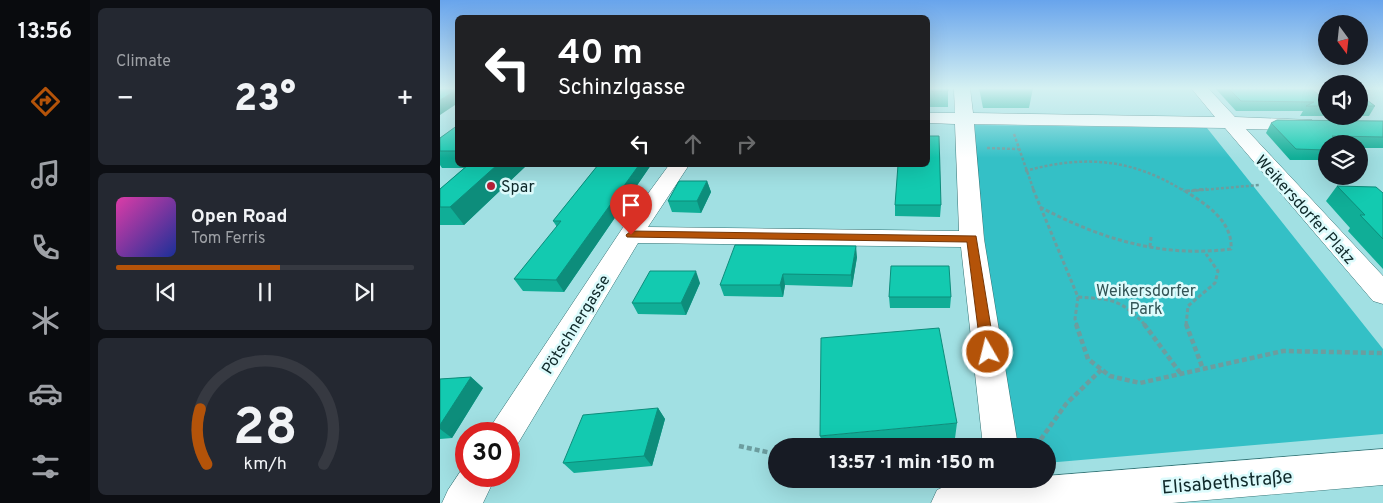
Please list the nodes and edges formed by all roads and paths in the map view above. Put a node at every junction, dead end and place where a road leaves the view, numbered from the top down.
1 (964, 111) edge
2 (1218, 111) edge
3 (930, 118) edge
4 (965, 118) junction
5 (1010, 119) junction
6 (1228, 123) junction
7 (1318, 124) edge
8 (967, 147) junction
9 (1018, 149) junction
10 (678, 167) edge
11 (1025, 171) junction
12 (1282, 183) junction
13 (1184, 191) junction
14 (1039, 207) junction
15 (631, 235) junction
16 (1151, 237) dead end
17 (972, 239) junction
18 (1150, 247) junction
19 (1206, 254) junction
20 (1383, 294) edge
21 (1078, 297) junction
22 (1383, 353) edge
23 (1102, 369) junction
24 (1203, 369) junction
25 (1181, 374) junction
26 (513, 422) edge
27 (999, 438) edge
28 (1041, 438) edge
29 (739, 446) dead end
30 (768, 452) edge
31 (1383, 467) edge
32 (471, 487) edge
33 (1004, 494) edge
34 (461, 503) edge
35 (950, 503) edge

1 - 4 street
2 - 6 street, Weikersdorfer Platz
3 - 4 street
4 - 5 street
4 - 8 street
5 - 6 street
5 - 9 path
6 - 7 street
6 - 12 street, Weikersdorfer Platz
8 - 9 path
8 - 17 street
9 - 11 path
10 - 15 street, Pötschnergasse
11 - 13 path
11 - 14 path
12 - 13 path
12 - 20 street, Weikersdorfer Platz
13 - 19 path
14 - 18 path
14 - 21 path
15 - 17 street
15 - 26 street, Pötschnergasse
16 - 18 path
17 - 27 street
18 - 19 path
19 - 24 path
21 - 23 path
21 - 25 path
22 - 24 path
23 - 25 path
23 - 28 path
24 - 25 path
29 - 30 path
31 - 33 street, Elisabethstraße
32 - 34 street
33 - 35 street, Elisabethstraße

